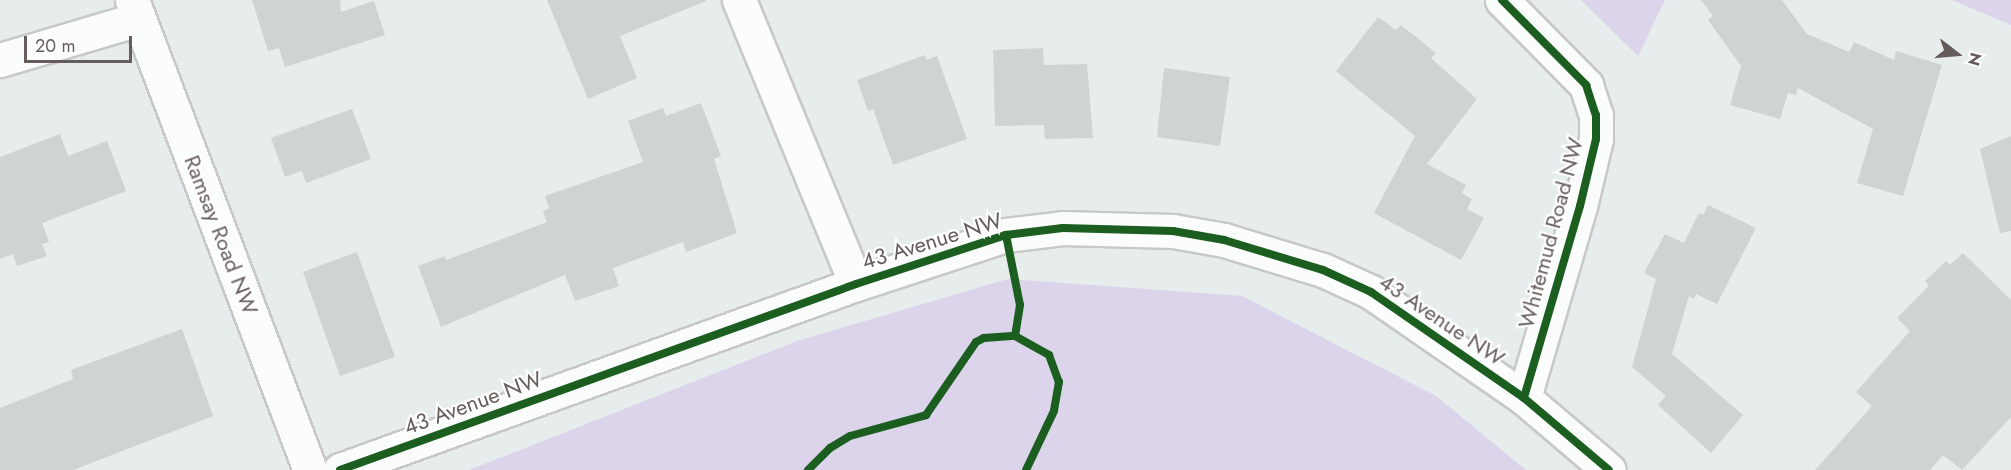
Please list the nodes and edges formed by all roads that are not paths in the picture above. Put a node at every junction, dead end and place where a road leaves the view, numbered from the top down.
1 (739, 0) edge
2 (1502, 0) edge
3 (135, 10) edge
4 (0, 60) edge
5 (856, 284) junction
6 (1524, 398) junction
7 (310, 470) edge
8 (340, 470) edge
9 (1609, 470) edge

1 - 5 street, 43 Avenue NW
2 - 6 street, Whitemud Road NW
3 - 4 street
3 - 7 street, Ramsay Road NW
5 - 6 street, 43 Avenue NW
5 - 8 street, 43 Avenue NW
6 - 9 street

